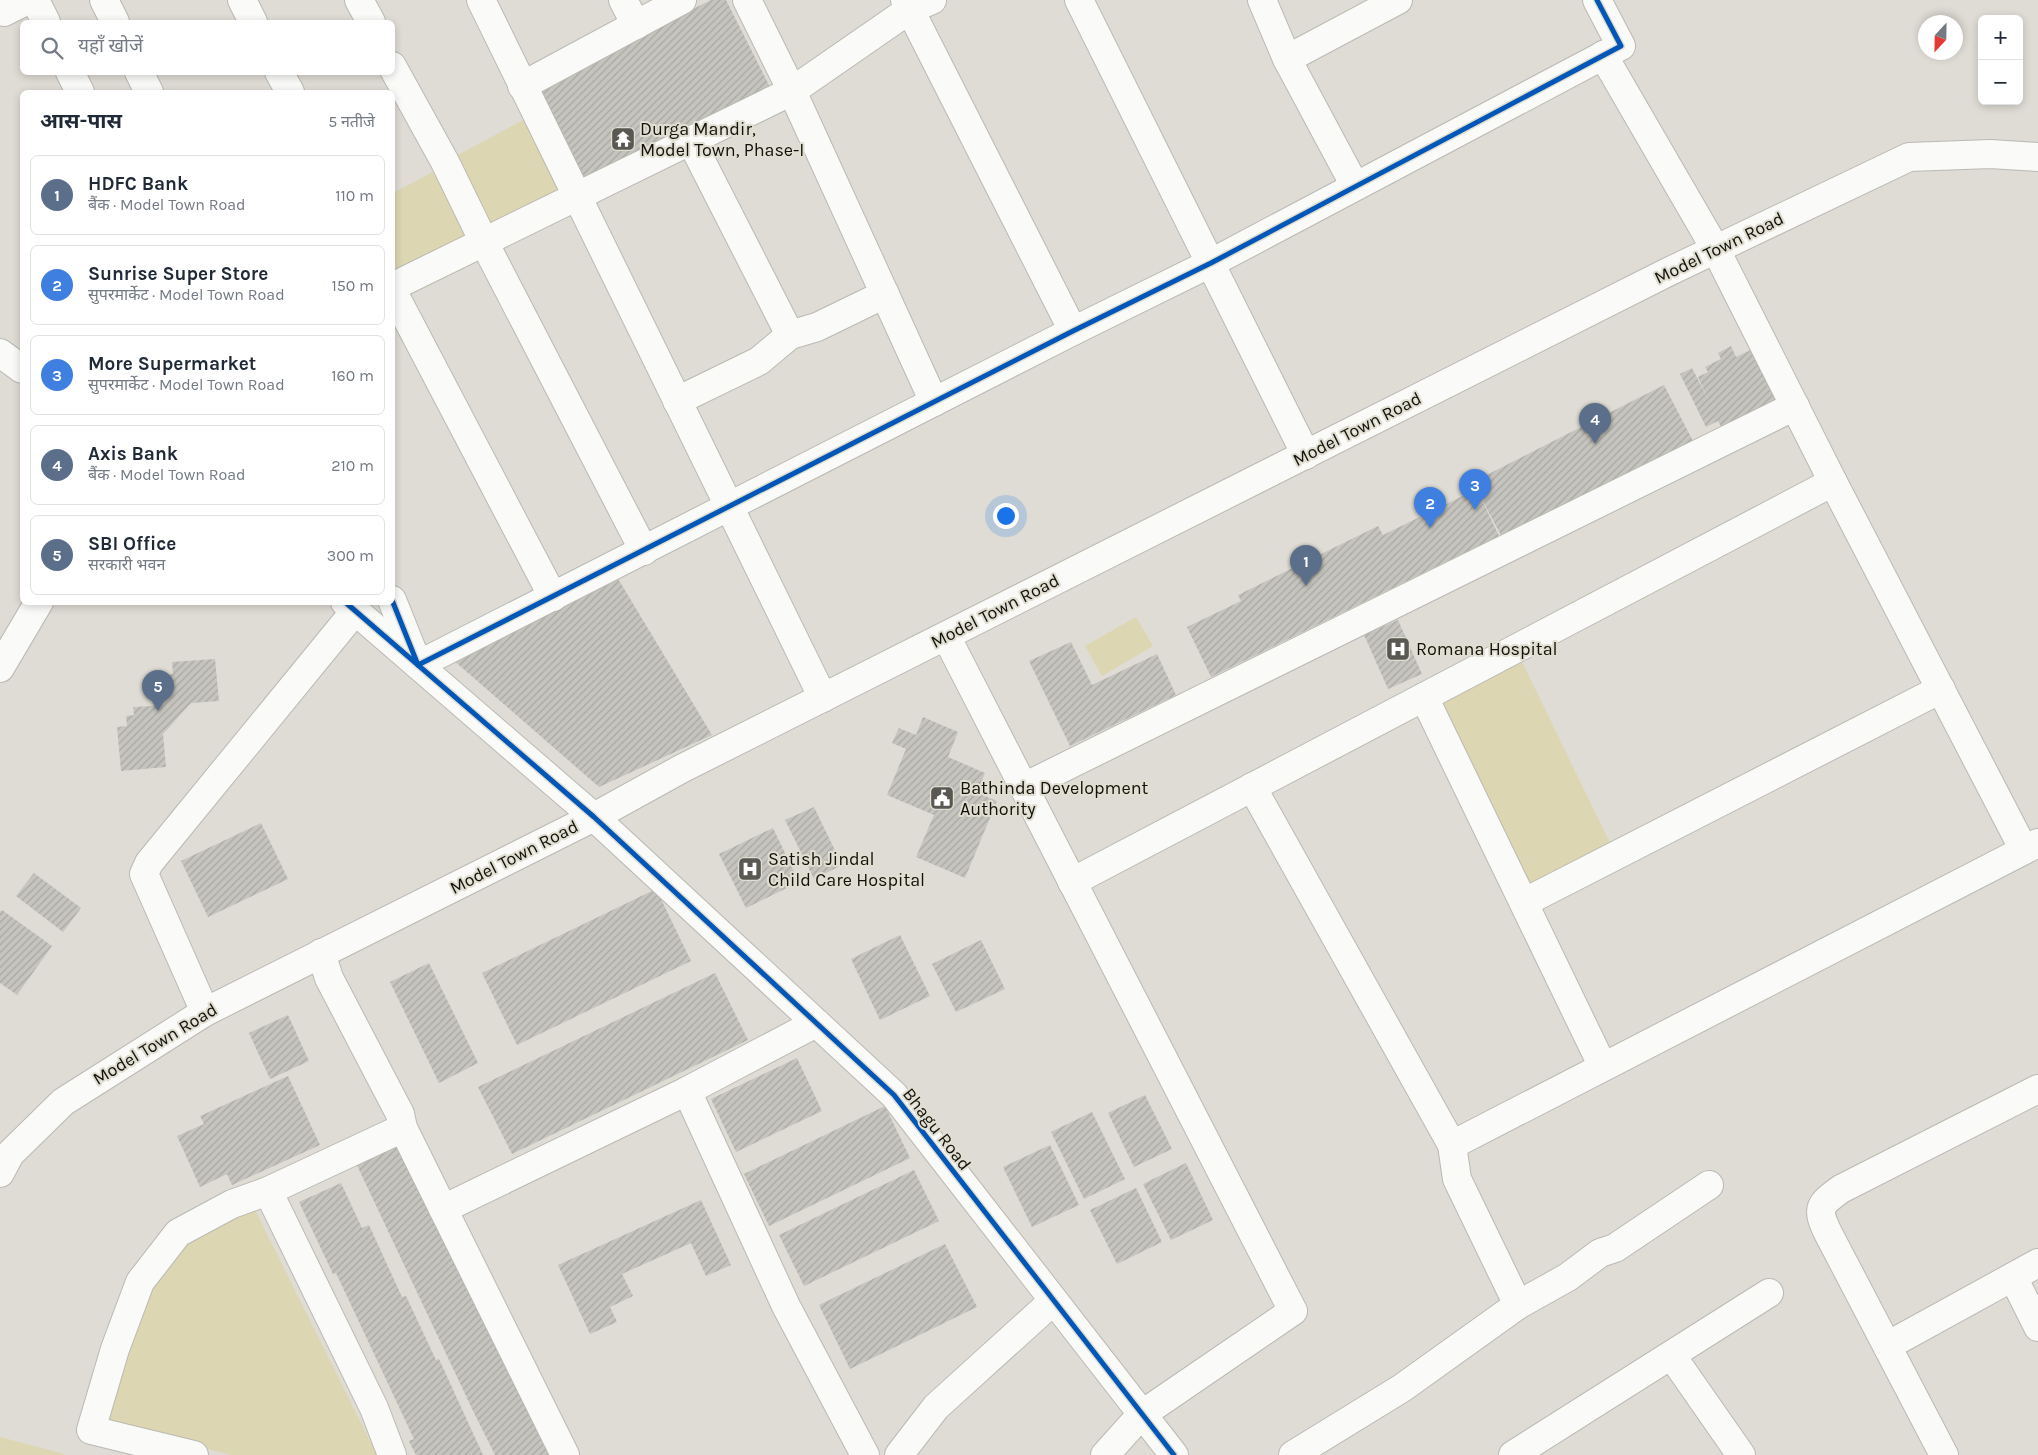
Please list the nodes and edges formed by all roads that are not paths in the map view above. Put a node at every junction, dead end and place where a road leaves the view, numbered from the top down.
1 (28, 0) edge
2 (35, 0) edge
3 (104, 0) edge
4 (242, 0) edge
5 (360, 0) edge
6 (481, 0) edge
7 (623, 0) edge
8 (682, 0) edge
9 (747, 0) edge
10 (1079, 0) edge
11 (1262, 0) edge
12 (1398, 0) edge
13 (1597, 0) edge
14 (915, 3) edge
15 (0, 11) edge
16 (45, 20) edge
17 (114, 20) edge
18 (252, 20) edge
19 (370, 20) edge
20 (636, 25) junction
21 (1603, 55) junction
22 (1287, 59) junction
23 (395, 71) edge
24 (72, 75) edge
25 (140, 75) edge
26 (281, 75) edge
27 (522, 86) junction
28 (79, 90) edge
29 (148, 90) edge
30 (289, 90) edge
31 (792, 91) junction
32 (691, 141) junction
33 (2038, 157) edge
34 (1355, 186) junction
35 (578, 196) junction
36 (484, 242) junction
37 (1716, 250) junction
38 (1211, 263) junction
39 (395, 287) edge
40 (885, 294) junction
41 (395, 295) edge
42 (1074, 330) junction
43 (790, 335) junction
44 (0, 353) edge
45 (20, 368) edge
46 (677, 400) junction
47 (934, 402) junction
48 (1795, 406) junction
49 (1306, 455) junction
50 (1834, 482) junction
51 (730, 507) junction
52 (644, 551) junction
53 (553, 596) junction
54 (37, 605) edge
55 (394, 605) edge
56 (350, 607) edge
57 (946, 636) junction
58 (418, 665) junction
59 (0, 668) edge
60 (1941, 689) junction
61 (1424, 697) junction
62 (823, 698) junction
63 (1024, 787) junction
64 (1252, 787) junction
65 (594, 816) junction
66 (2031, 847) edge
67 (1072, 882) junction
68 (1525, 902) junction
69 (322, 953) junction
70 (205, 1012) junction
71 (816, 1023) junction
72 (1603, 1067) junction
73 (2038, 1089) edge
74 (688, 1091) junction
75 (403, 1128) junction
76 (1452, 1145) junction
77 (0, 1173) edge
78 (1709, 1185) dead end
79 (268, 1191) junction
80 (443, 1209) junction
81 (2038, 1263) edge
82 (2014, 1277) junction
83 (1769, 1293) dead end
84 (1053, 1301) junction
85 (1518, 1305) junction
86 (2038, 1327) edge
87 (1887, 1346) junction
88 (1672, 1356) junction
89 (1142, 1415) junction
90 (194, 1455) edge
91 (392, 1455) edge
92 (566, 1455) edge
93 (865, 1455) edge
94 (899, 1455) edge
95 (1105, 1455) edge
96 (1174, 1455) edge
97 (1293, 1455) edge
98 (1513, 1455) edge
99 (1741, 1455) edge
100 (1944, 1455) edge

1 - 15 street
2 - 16 street
3 - 17 street
4 - 18 street
5 - 19 street
6 - 27 street
7 - 20 street
8 - 20 street
9 - 31 street
10 - 38 street
11 - 22 street
12 - 22 street
13 - 21 street
14 - 31 street
14 - 42 street
20 - 27 street
21 - 34 street
21 - 37 street
22 - 34 street
23 - 36 street
24 - 28 street
25 - 29 street
26 - 30 street
27 - 35 street
31 - 32 street
31 - 40 street
32 - 35 street
32 - 43 street
33 - 37 street, Model Town Road
34 - 38 street
35 - 36 street
35 - 46 street
36 - 39 street
36 - 52 street
37 - 48 street
37 - 49 street, Model Town Road
38 - 42 street
38 - 49 street
40 - 43 street
40 - 47 street
41 - 53 street
42 - 47 street
43 - 46 street
44 - 45 street
46 - 51 street
47 - 51 street
48 - 50 street
48 - 63 street
49 - 57 street, Model Town Road
50 - 60 street
50 - 61 street
51 - 52 street
51 - 62 street
52 - 53 street
53 - 58 street
54 - 59 street
55 - 58 street
56 - 58 street, Bhagu Road
56 - 70 street
57 - 62 street, Model Town Road
57 - 63 street
58 - 65 street, Bhagu Road
60 - 66 street
60 - 68 street
61 - 64 street
61 - 68 street
62 - 65 street, Model Town Road
63 - 67 street
64 - 67 street
64 - 76 street
65 - 69 street, Model Town Road
65 - 71 street, Bhagu Road
66 - 72 street
67 - 89 street
68 - 72 street
69 - 70 street, Model Town Road
69 - 75 street
70 - 77 street, Model Town Road
71 - 74 street
71 - 84 street, Bhagu Road
72 - 76 street
73 - 87 street
74 - 80 street
74 - 93 street
75 - 79 street
75 - 80 street
76 - 85 street
78 - 85 street
79 - 90 street
79 - 91 street
80 - 92 street
81 - 82 street
82 - 86 street
82 - 87 street
83 - 88 street
84 - 89 street, Bhagu Road
84 - 94 street
85 - 97 street
87 - 100 street
88 - 98 street
88 - 99 street
89 - 95 street
89 - 96 street, Bhagu Road

